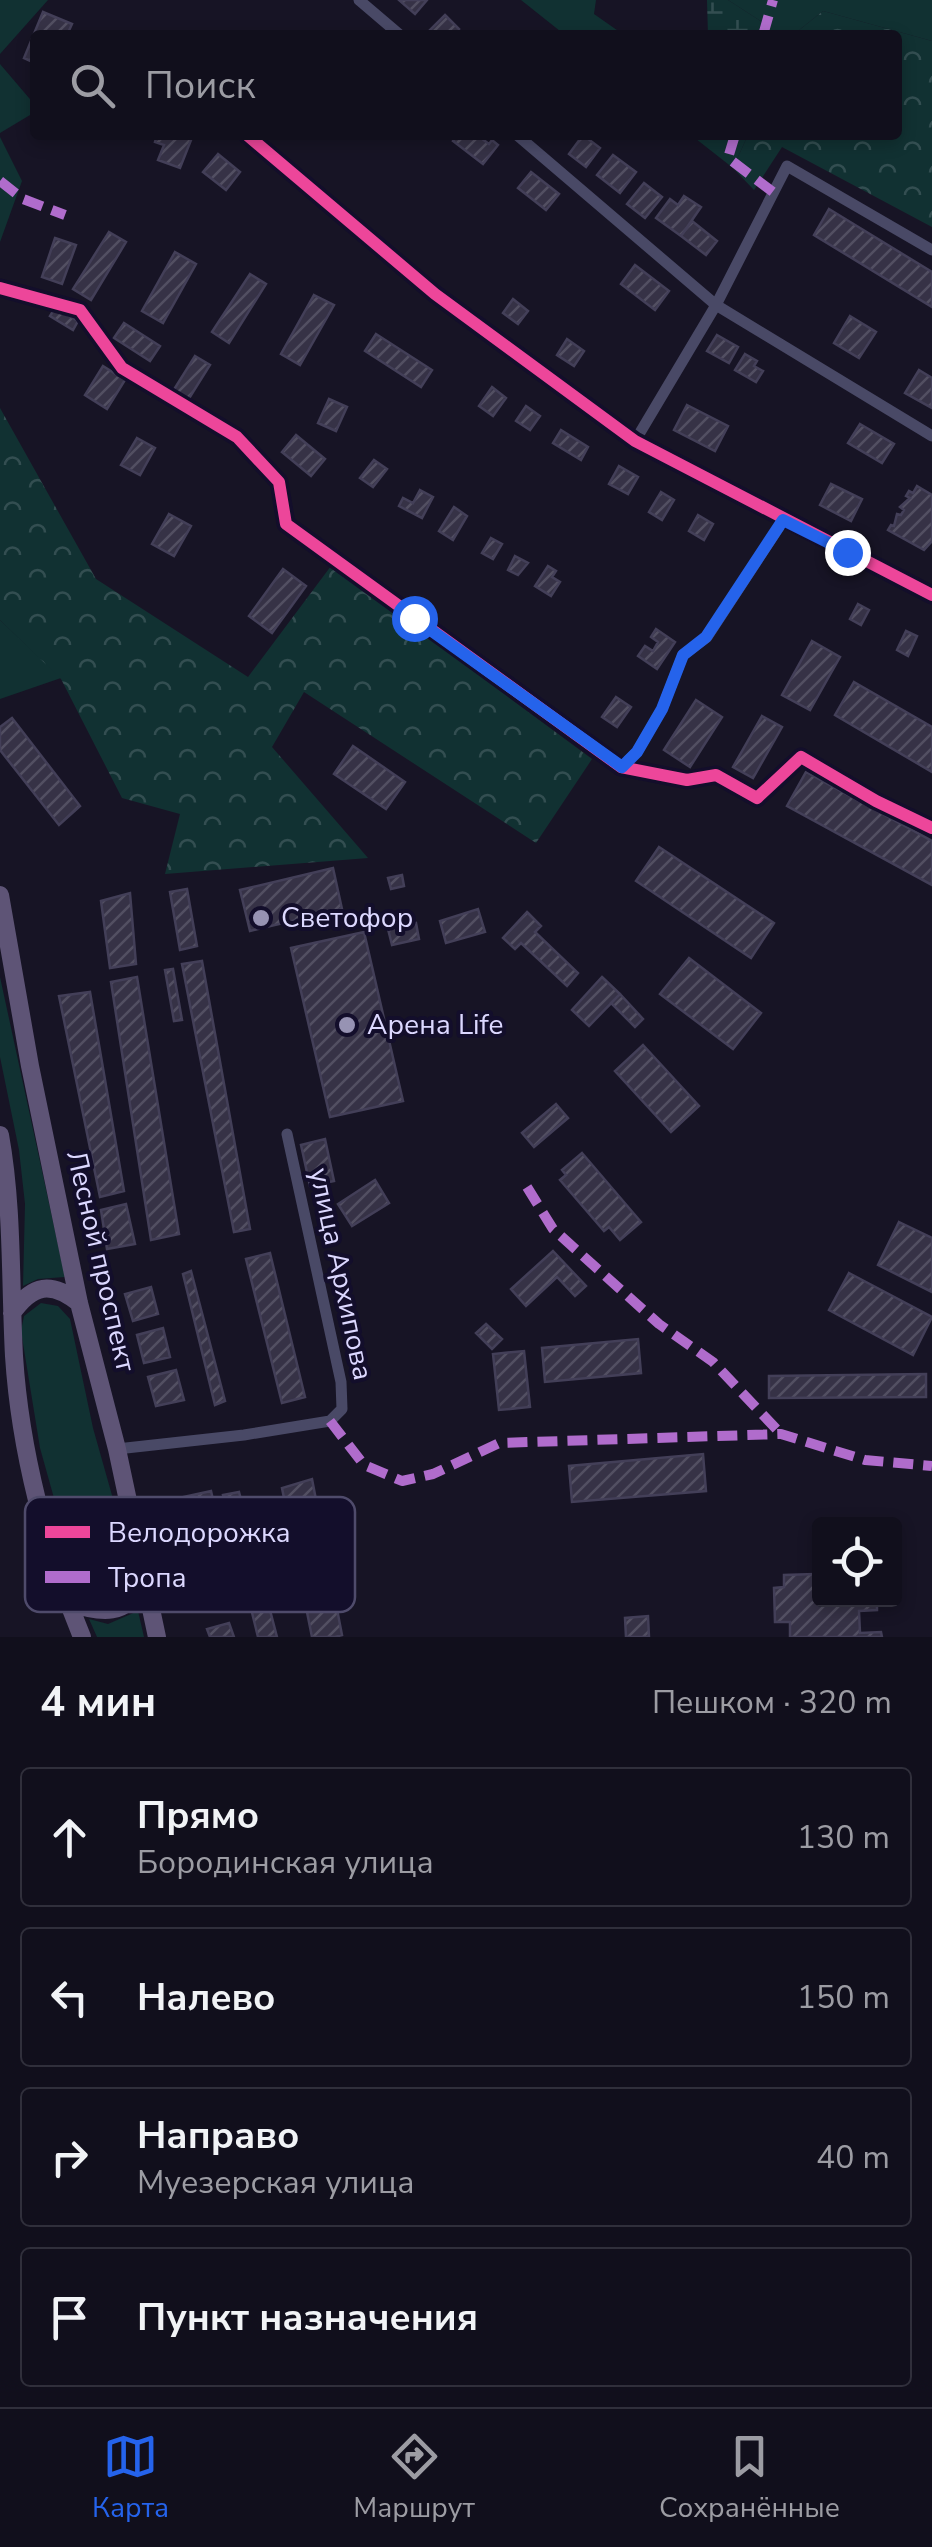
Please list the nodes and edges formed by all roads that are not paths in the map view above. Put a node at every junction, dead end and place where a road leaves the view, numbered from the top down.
1 (359, 0) edge
2 (394, 30) edge
3 (253, 140) edge
4 (523, 140) edge
5 (932, 250) edge
6 (0, 288) edge
7 (716, 305) junction
8 (932, 436) edge
9 (636, 441) junction
10 (783, 520) junction
11 (932, 595) edge
12 (622, 767) junction
13 (932, 828) edge
14 (0, 895) edge
15 (0, 1134) edge
16 (287, 1134) dead end
17 (79, 1303) junction
18 (12, 1313) junction
19 (116, 1450) junction
20 (40, 1497) edge
21 (126, 1497) edge
22 (71, 1612) edge
23 (152, 1612) edge
24 (82, 1637) edge
25 (157, 1637) edge

1 - 2 street
3 - 9 street
4 - 7 street
5 - 7 street
6 - 12 street
7 - 8 street
7 - 9 street
9 - 10 street
10 - 11 street
10 - 12 street
12 - 13 street
14 - 17 main road, Лесной проспект
15 - 18 main road
16 - 19 street, улица Архипова
17 - 18 main road
17 - 19 main road, Лесной проспект
18 - 20 main road
19 - 21 main road, Лесной проспект
22 - 24 main road
23 - 25 main road, Лесной проспект

